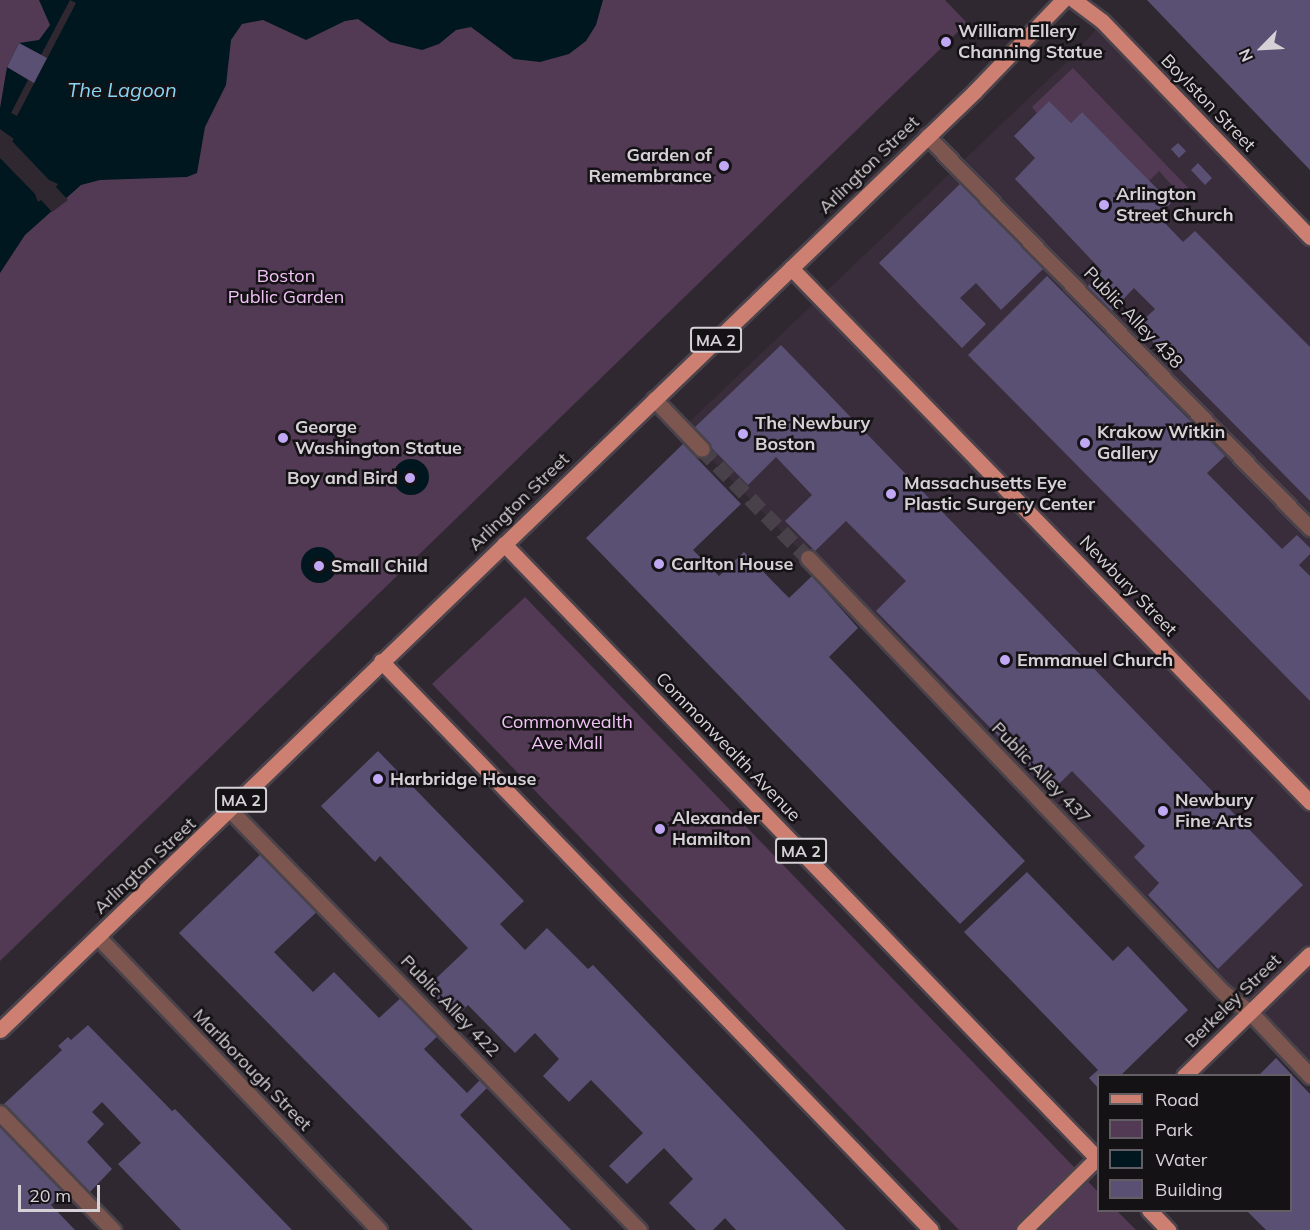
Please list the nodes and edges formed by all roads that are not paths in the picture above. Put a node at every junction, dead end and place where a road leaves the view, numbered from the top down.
1 (1063, 0) edge
2 (1074, 0) edge
3 (927, 136) junction
4 (1310, 237) edge
5 (791, 268) junction
6 (654, 399) junction
7 (702, 449) tunnel mouth
8 (1310, 528) edge
9 (504, 544) junction
10 (808, 558) tunnel mouth
11 (381, 661) junction
12 (1310, 802) edge
13 (231, 811) junction
14 (98, 937) junction
15 (1310, 954) edge
16 (1250, 1012) junction
17 (0, 1030) edge
18 (1186, 1074) edge
19 (1310, 1076) edge
20 (0, 1113) edge
21 (1097, 1157) edge
22 (1097, 1159) edge
23 (1151, 1212) edge
24 (113, 1230) edge
25 (379, 1230) edge
26 (639, 1230) edge
27 (931, 1230) edge
28 (1024, 1230) edge
29 (1168, 1230) edge

1 - 3 main road, Arlington Street / MA 2
2 - 4 main road, Boylston Street
3 - 5 main road, Arlington Street / MA 2
3 - 8 street, Public Alley 438
5 - 6 main road, Arlington Street / MA 2
5 - 12 main road, Newbury Street
6 - 7 street
6 - 9 main road, Arlington Street / MA 2
9 - 11 main road, Arlington Street
9 - 21 main road, Commonwealth Avenue / MA 2
10 - 16 street, Public Alley 437
11 - 13 main road, Arlington Street / MA 2
11 - 27 main road
13 - 14 main road, Arlington Street / MA 2
13 - 26 street, Public Alley 422
14 - 17 main road, Arlington Street / MA 2
14 - 25 street, Marlborough Street
15 - 16 main road, Berkeley Street
16 - 18 main road, Berkeley Street
16 - 19 street, Public Alley 437
20 - 24 street
22 - 28 main road
23 - 29 main road

